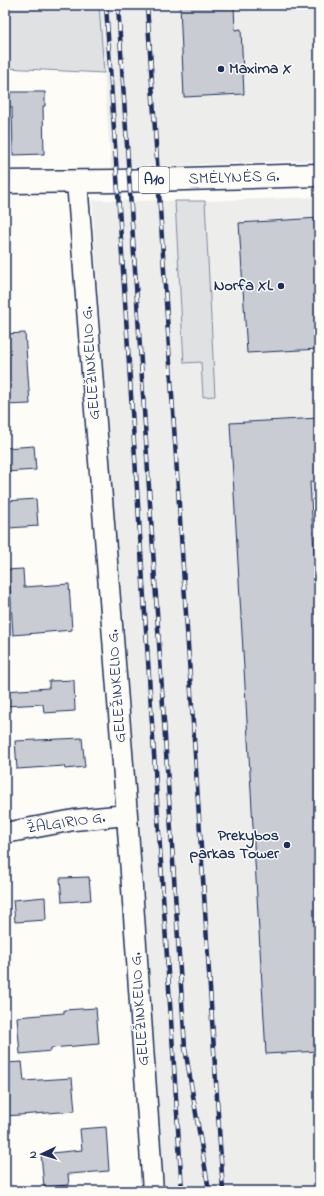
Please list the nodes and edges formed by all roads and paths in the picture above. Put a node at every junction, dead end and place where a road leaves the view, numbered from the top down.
1 (319, 175) edge
2 (5, 182) edge
3 (78, 182) junction
4 (127, 815) junction
5 (5, 833) edge
6 (153, 1191) edge

1 - 3 highway, SMĖLYNĖS G. / A10
2 - 3 highway, SMĖLYNĖS G. / A10
3 - 4 street, GELEŽINKELIO G.
4 - 5 street, ŽALGIRIO G.
4 - 6 street, GELEŽINKELIO G.

